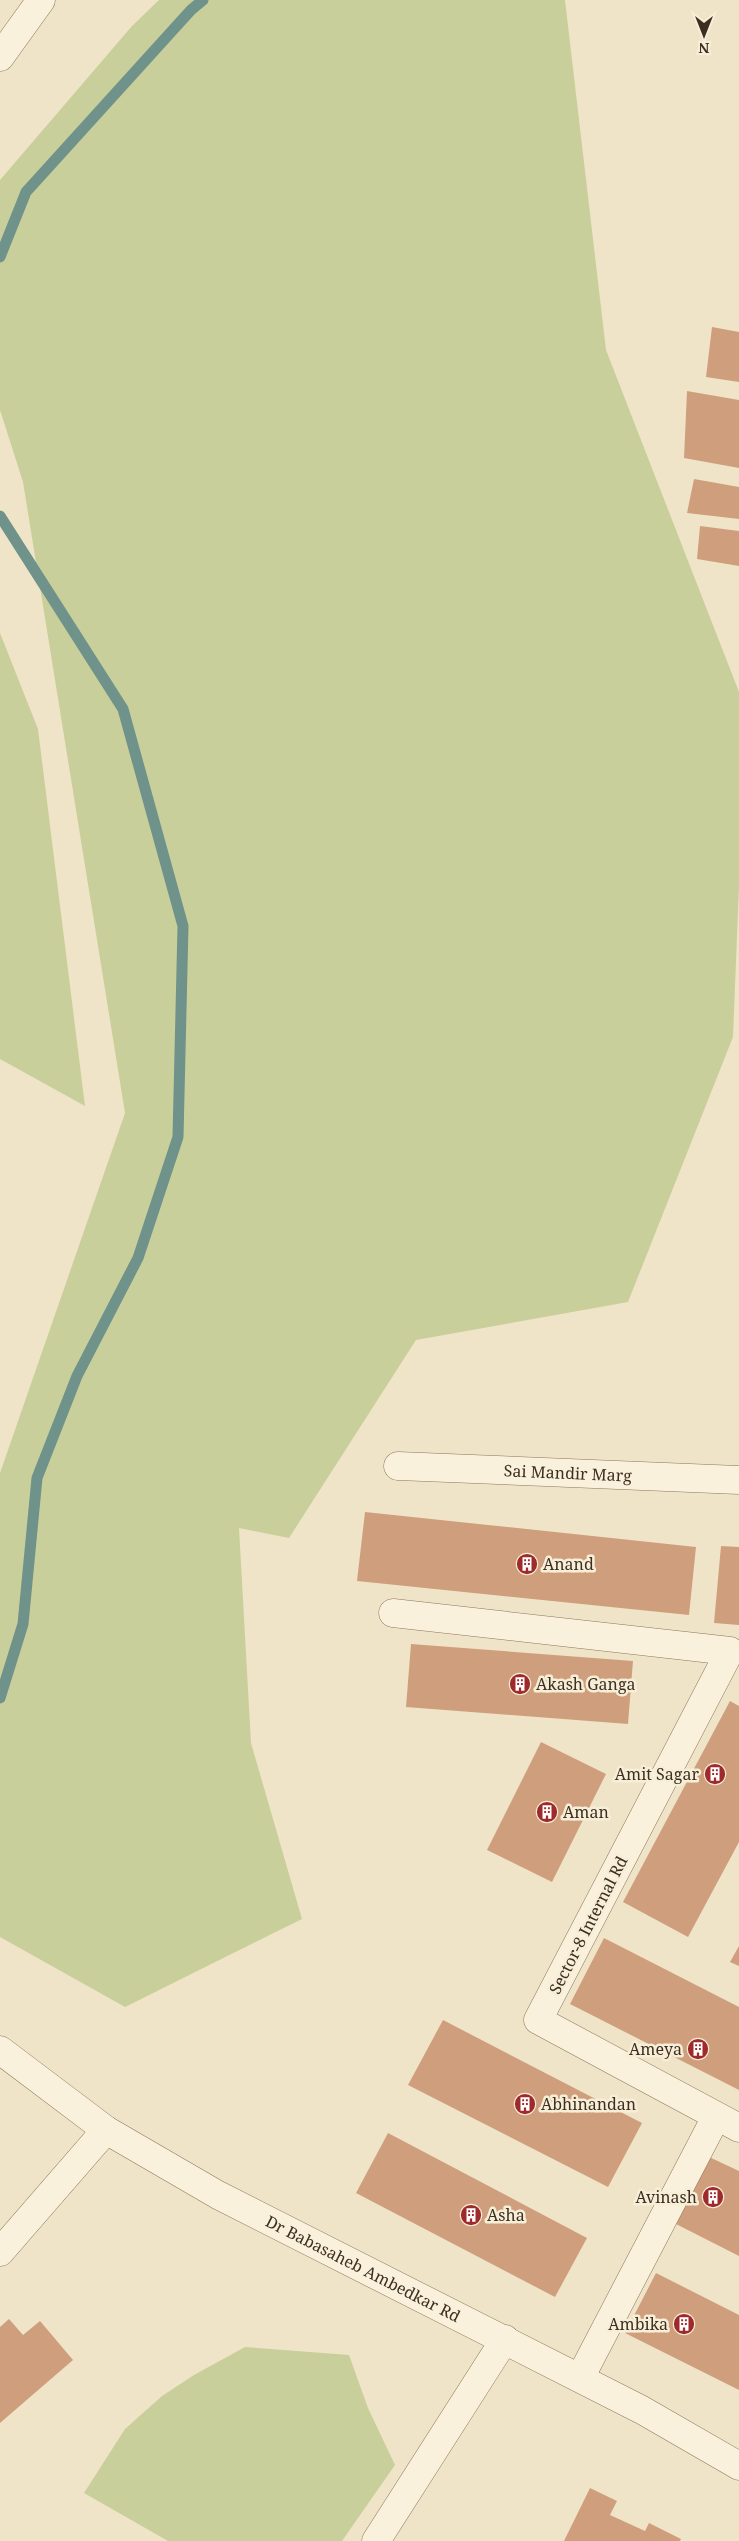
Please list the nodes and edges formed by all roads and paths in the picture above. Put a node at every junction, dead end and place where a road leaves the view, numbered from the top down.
1 (41, 0) edge
2 (9, 25) edge
3 (0, 57) edge
4 (398, 1466) dead end
5 (739, 1480) edge
6 (394, 1613) dead end
7 (735, 1653) edge
8 (0, 2050) edge
9 (727, 2123) edge
10 (106, 2130) junction
11 (0, 2252) edge
12 (505, 2339) junction
13 (580, 2378) junction
14 (739, 2466) edge
15 (376, 2541) edge

1 - 2 street
2 - 3 street
4 - 5 street, Sai Mandir Marg
6 - 7 street, Sector-8 Internal Rd
7 - 9 street, Sector-8 Internal Rd
8 - 10 street, Dr Babasaheb Ambedkar Rd
9 - 13 street, Sector-8 Internal Rd
10 - 11 street
10 - 12 street, Dr Babasaheb Ambedkar Rd
12 - 13 street, Dr Babasaheb Ambedkar Rd
12 - 15 street
13 - 14 street, Dr Babasaheb Ambedkar Rd

